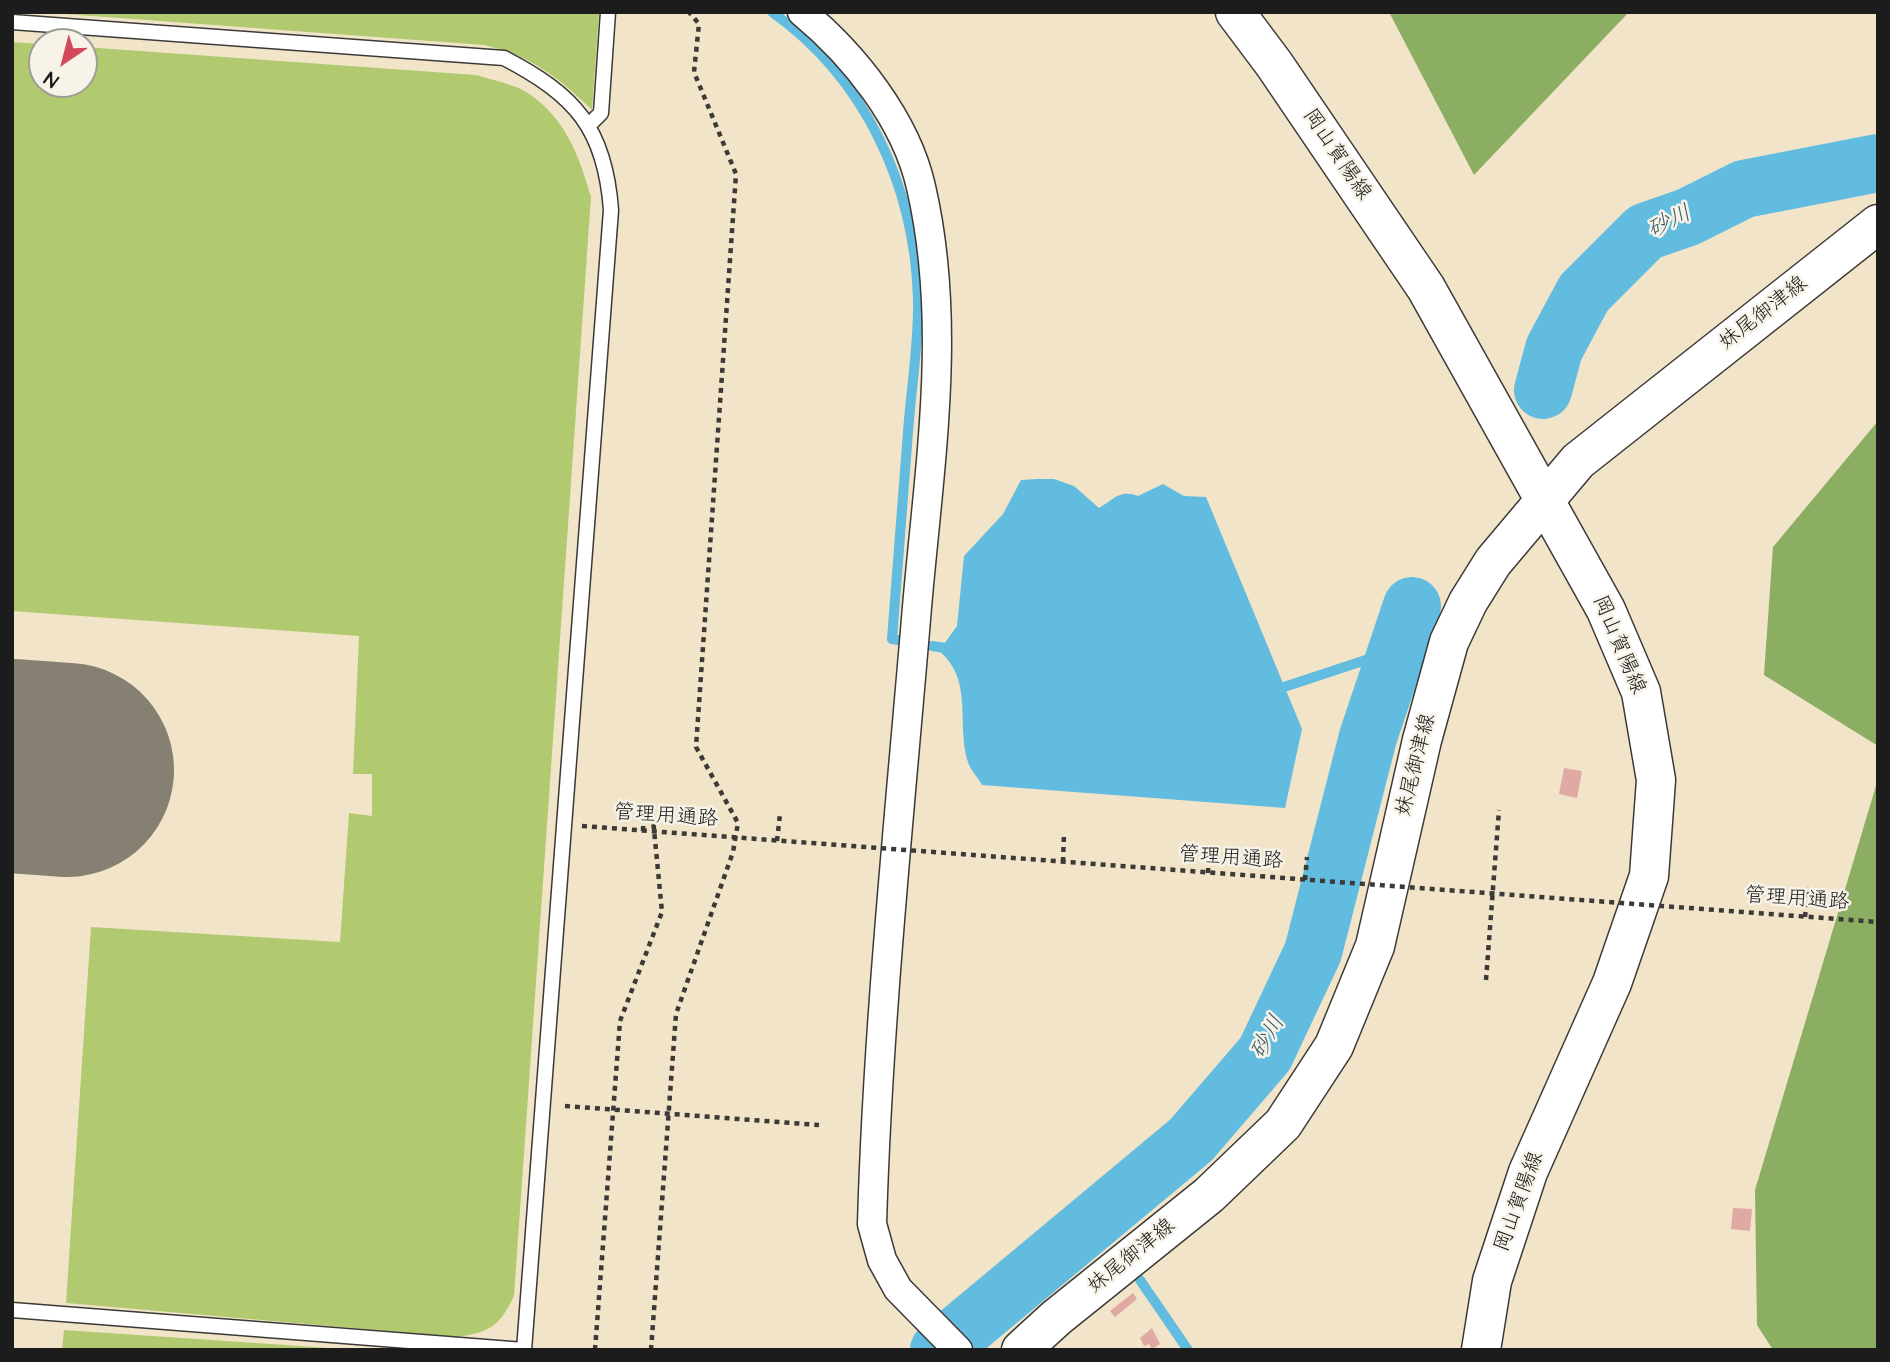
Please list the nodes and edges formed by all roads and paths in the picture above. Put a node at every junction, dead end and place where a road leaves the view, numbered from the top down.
1 (608, 12) edge
2 (689, 12) edge
3 (802, 12) edge
4 (1235, 12) edge
5 (12, 22) edge
6 (588, 126) junction
7 (1878, 224) edge
8 (1543, 502) junction
9 (644, 804) dead end
10 (652, 810) dead end
11 (1499, 810) dead end
12 (779, 814) dead end
13 (583, 826) dead end
14 (643, 831) junction
15 (1064, 834) dead end
16 (777, 841) junction
17 (1209, 845) dead end
18 (1307, 857) dead end
19 (1063, 862) junction
20 (1208, 873) junction
21 (1306, 880) junction
22 (1808, 887) dead end
23 (1493, 894) junction
24 (1805, 917) junction
25 (1878, 922) edge
26 (1486, 980) dead end
27 (543, 1105) junction
28 (613, 1110) junction
29 (669, 1114) junction
30 (819, 1125) dead end
31 (12, 1310) edge
32 (949, 1342) edge
33 (524, 1350) edge
34 (596, 1350) edge
35 (651, 1350) edge
36 (1021, 1350) edge
37 (1481, 1350) edge

1 - 6 lane
2 - 29 path
3 - 32 street
4 - 8 main road, 岡山賀陽線
5 - 6 lane
6 - 27 lane
7 - 8 main road, 妹尾御津線
8 - 36 main road, 妹尾御津線
8 - 37 main road, 岡山賀陽線
9 - 14 path
10 - 28 path
11 - 23 path
12 - 16 path
13 - 14 path, 管理用通路, bridge
14 - 16 path, 管理用通路, bridge
15 - 19 path
16 - 19 path, 管理用通路, bridge
17 - 20 path
18 - 21 path
19 - 20 path, 管理用通路, bridge
20 - 21 path, 管理用通路, bridge
21 - 23 path, 管理用通路, bridge
22 - 24 path
23 - 24 path, 管理用通路, bridge
23 - 26 path
24 - 25 path, 管理用通路, bridge
27 - 28 path
27 - 33 lane
28 - 29 path
28 - 34 path
29 - 30 path
29 - 35 path
31 - 33 lane

